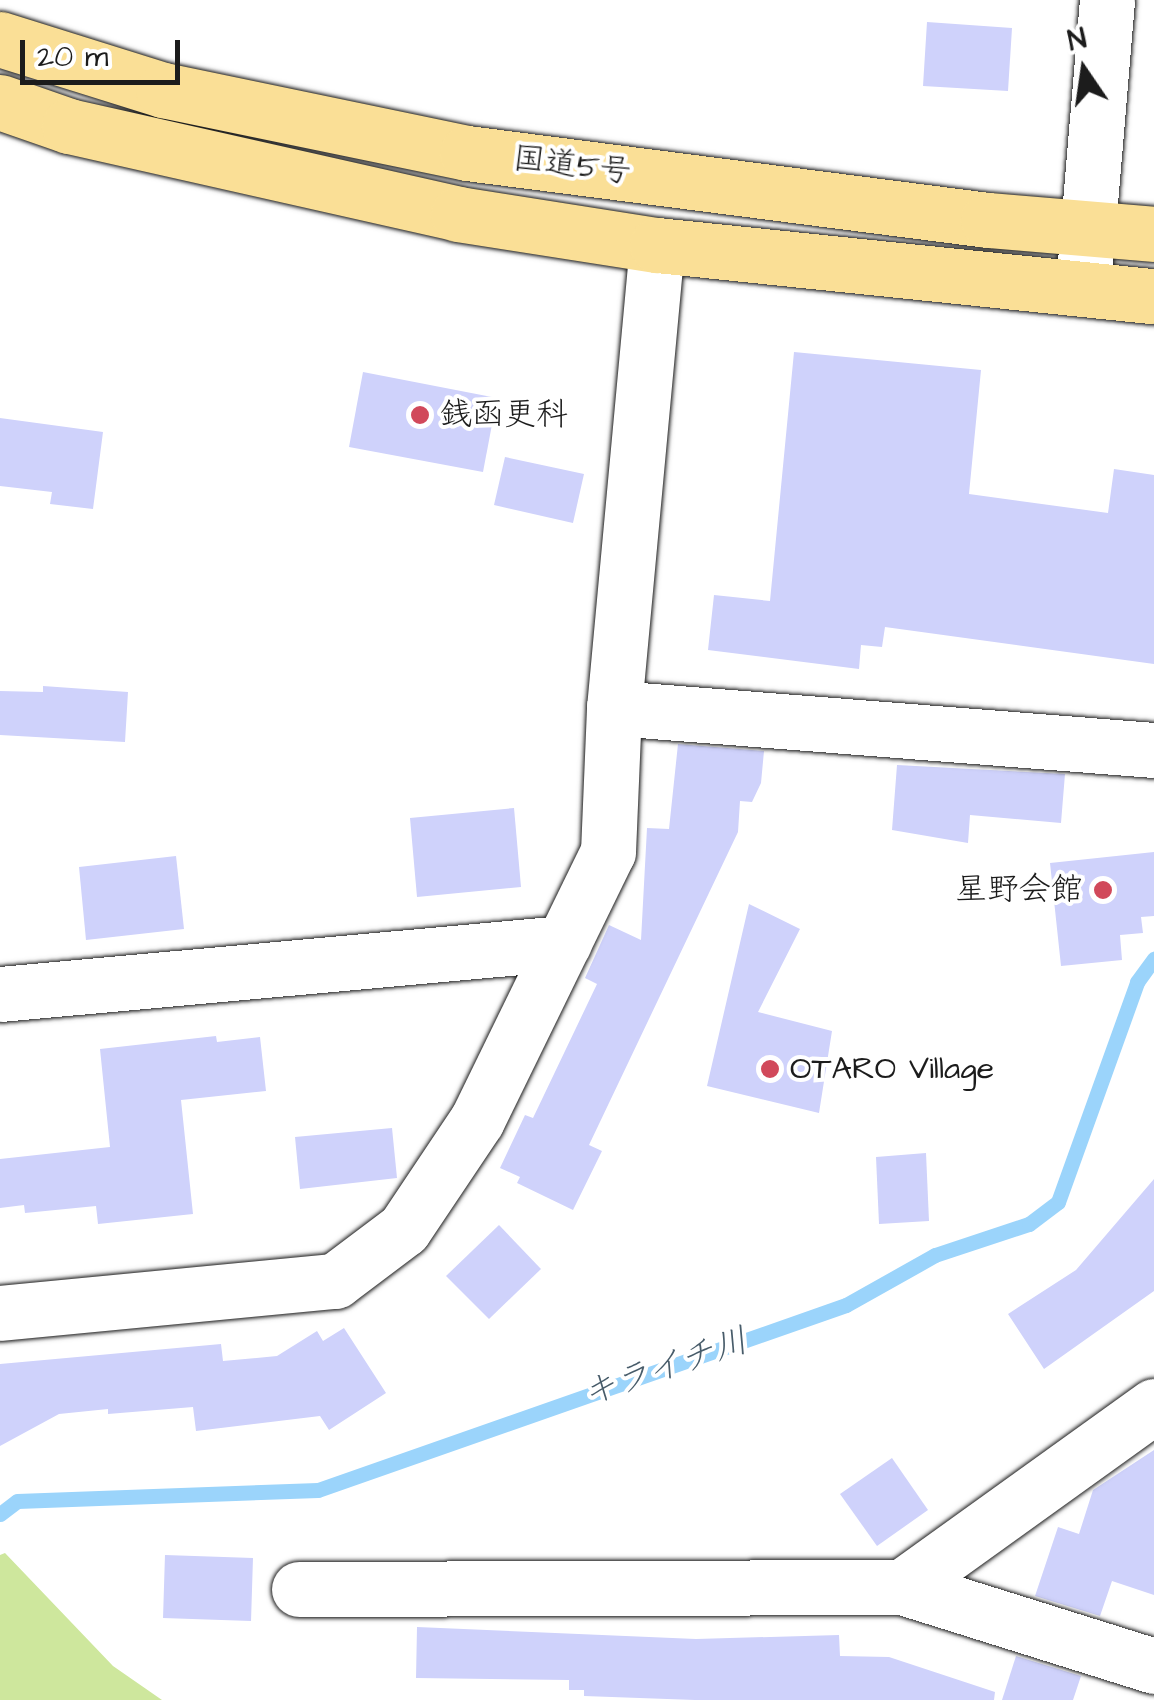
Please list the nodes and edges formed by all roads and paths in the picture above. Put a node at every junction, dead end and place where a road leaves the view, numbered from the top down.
1 (1107, 0) edge
2 (0, 39) edge
3 (0, 102) edge
4 (1086, 228) junction
5 (1154, 234) edge
6 (657, 245) junction
7 (1083, 286) junction
8 (1154, 296) edge
9 (614, 708) junction
10 (1154, 750) edge
11 (564, 943) junction
12 (0, 994) edge
13 (0, 1314) edge
14 (1154, 1406) edge
15 (902, 1587) junction
16 (299, 1589) dead end
17 (1154, 1666) edge

1 - 4 street
2 - 4 highway, 国道5号
3 - 6 highway, 国道5号
4 - 5 highway, 国道5号
4 - 7 street
6 - 7 highway, 国道5号
6 - 9 street
7 - 8 highway, 国道5号
9 - 10 street
9 - 11 street
11 - 12 street
11 - 13 street
14 - 15 street
15 - 16 street
15 - 17 street

